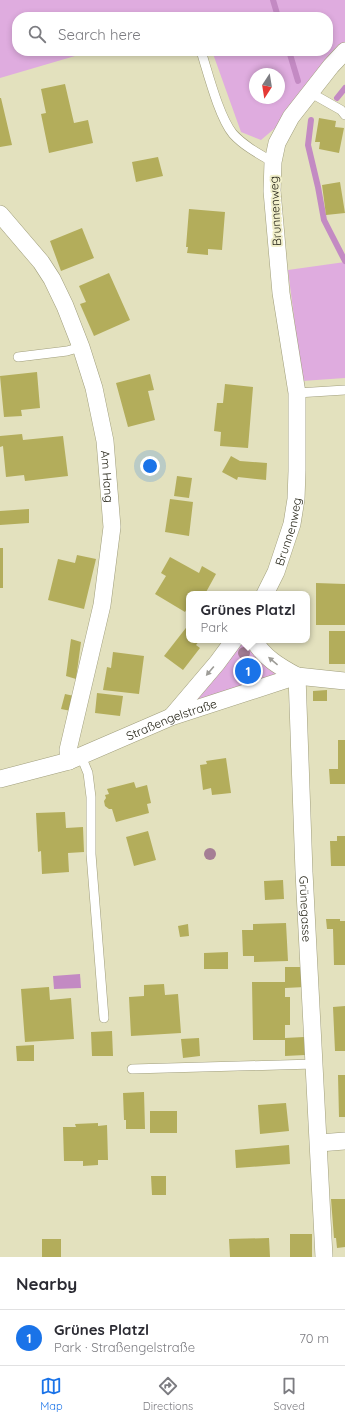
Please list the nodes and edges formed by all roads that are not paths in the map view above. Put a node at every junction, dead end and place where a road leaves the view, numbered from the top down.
1 (345, 51) edge
2 (203, 56) edge
3 (311, 93) junction
4 (345, 116) edge
5 (273, 162) junction
6 (0, 214) edge
7 (81, 347) junction
8 (18, 357) dead end
9 (345, 390) edge
10 (297, 393) junction
11 (266, 591) edge
12 (232, 643) edge
13 (256, 643) edge
14 (297, 676) junction
15 (345, 681) edge
16 (171, 717) junction
17 (75, 759) junction
18 (0, 779) edge
19 (104, 1018) dead end
20 (314, 1064) junction
21 (132, 1069) dead end
22 (345, 1141) edge
23 (318, 1142) junction
24 (324, 1257) edge

1 - 3 street, Brunnenweg
2 - 5 lane
3 - 4 lane
3 - 5 street, Brunnenweg
5 - 10 street, Brunnenweg
6 - 7 street, Am Hang
7 - 8 lane
7 - 17 street, Am Hang
9 - 10 lane
10 - 11 street, Brunnenweg
12 -> 16 street
14 -> 13 street
14 - 15 street, Straßengelstraße
14 - 16 street, Straßengelstraße
14 - 20 street, Grünegasse
16 - 17 street, Straßengelstraße
17 - 18 street, Straßengelstraße
17 - 19 lane
20 - 21 lane
20 - 23 street, Grünegasse
22 - 23 street
23 - 24 street, Grünegasse

